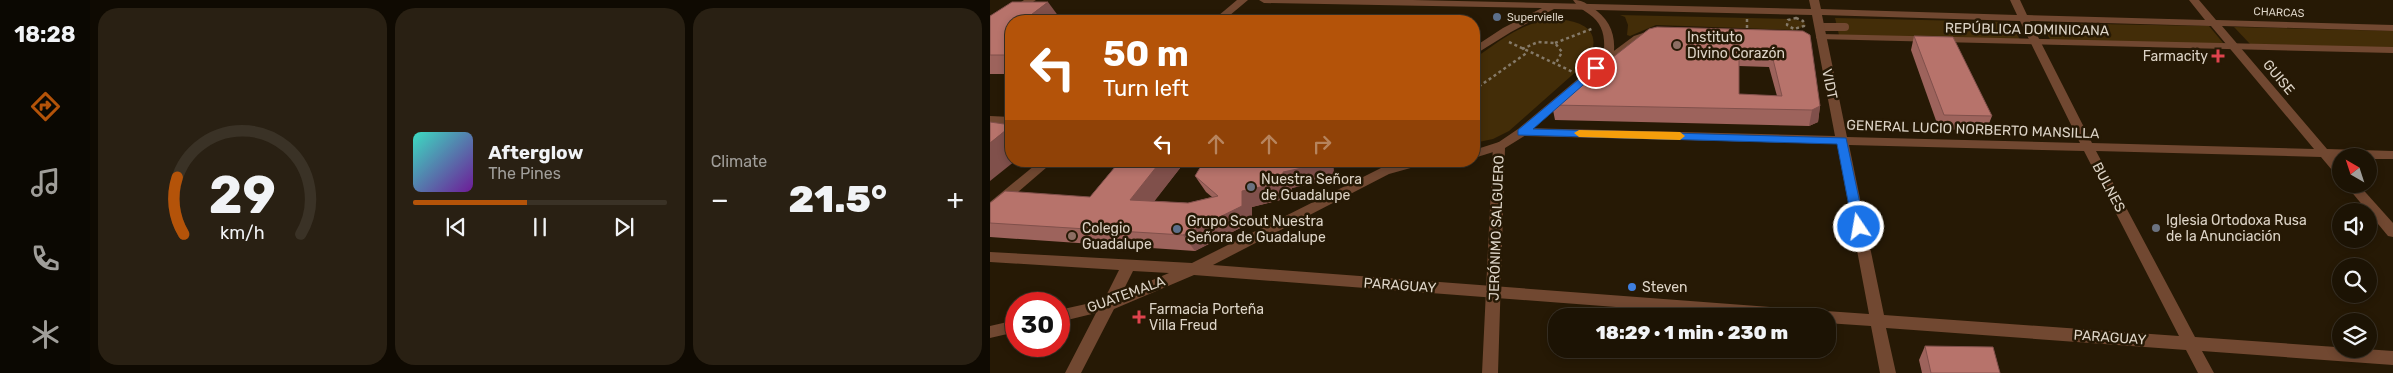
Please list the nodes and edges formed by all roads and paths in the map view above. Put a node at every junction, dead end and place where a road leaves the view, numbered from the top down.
1 (1031, 0) edge
2 (1243, 0) edge
3 (1264, 0) edge
4 (2015, 0) edge
5 (2194, 0) edge
6 (1580, 3) edge
7 (1559, 6) junction
8 (1815, 6) edge
9 (1008, 15) edge
10 (1224, 15) edge
11 (1005, 17) edge
12 (2024, 18) junction
13 (2213, 22) junction
14 (1604, 23) junction
15 (990, 27) edge
16 (1845, 27) dead end
17 (2393, 28) edge
18 (1507, 30) junction
19 (1658, 31) edge
20 (1817, 34) junction
21 (1555, 43) junction
22 (2038, 43) junction
23 (2233, 46) junction
24 (1480, 48) edge
25 (1521, 49) junction
26 (2393, 50) edge
27 (1528, 52) junction
28 (1608, 59) junction
29 (1556, 63) junction
30 (1584, 78) junction
31 (1480, 86) edge
32 (990, 120) edge
33 (1005, 121) edge
34 (1522, 132) junction
35 (1842, 140) junction
36 (1499, 146) junction
37 (2088, 148) junction
38 (1480, 152) edge
39 (2324, 153) junction
40 (2393, 155) edge
41 (2332, 162) edge
42 (1041, 167) edge
43 (1399, 167) edge
44 (2359, 193) edge
45 (990, 209) edge
46 (2393, 232) edge
47 (990, 257) edge
48 (1129, 265) junction
49 (1193, 269) junction
50 (1494, 293) junction
51 (1107, 305) junction
52 (1700, 308) edge
53 (1070, 313) edge
54 (1836, 319) edge
55 (1878, 322) junction
56 (1005, 329) edge
57 (990, 332) edge
58 (2191, 343) junction
59 (2393, 358) edge
60 (1072, 373) edge
61 (1490, 373) edge
62 (1888, 373) edge
63 (2206, 373) edge

1 - 9 street
2 - 10 street
3 - 7 street, CHARCAS
4 - 12 street, BULNES
5 - 13 street, GUISE
6 - 7 street, CHARCAS
6 - 8 street, CHARCAS
6 - 14 street
7 - 18 street
8 - 12 street, CHARCAS
8 - 20 street, VIDT
11 - 15 street
12 - 13 street, CHARCAS
12 - 22 street, BULNES
13 - 17 street, CHARCAS
13 - 23 street, GUISE
14 - 21 path
14 - 28 street
16 - 20 lane
18 - 24 street
18 - 25 path
19 - 28 street
20 - 22 street, REPÚBLICA DOMINICANA
20 - 35 street, VIDT
21 - 25 path
21 - 29 path
22 - 23 street, REPÚBLICA DOMINICANA
22 - 37 street, BULNES
23 - 26 street, REPÚBLICA DOMINICANA
23 - 39 street, GUISE
25 - 27 path
27 - 29 path
27 - 31 path
28 - 30 street, JERÓNIMO SALGUERO
29 - 30 path
30 - 34 street, JERÓNIMO SALGUERO
32 - 33 street
34 - 35 street, GENERAL LUCIO NORBERTO MANSILLA
34 - 36 street, JERÓNIMO SALGUERO
35 - 37 street, GENERAL LUCIO NORBERTO MANSILLA
35 - 55 street, VIDT
36 - 38 street
36 - 50 street, JERÓNIMO SALGUERO
37 - 39 street, GENERAL LUCIO NORBERTO MANSILLA
37 - 58 street, BULNES
39 - 40 street, GENERAL LUCIO NORBERTO MANSILLA
39 - 41 street, GUISE
42 - 45 street
43 - 49 street, GUATEMALA
44 - 46 street
47 - 48 street, PARAGUAY
48 - 49 street, PARAGUAY
48 - 51 street
49 - 50 street, PARAGUAY
49 - 51 street, GUATEMALA
50 - 52 street, PARAGUAY
50 - 61 street, JERÓNIMO SALGUERO
51 - 53 street, GUATEMALA
51 - 60 street
54 - 55 street, PARAGUAY
55 - 58 street, PARAGUAY
55 - 62 street, VIDT
56 - 57 street
58 - 59 street, PARAGUAY
58 - 63 street, BULNES

